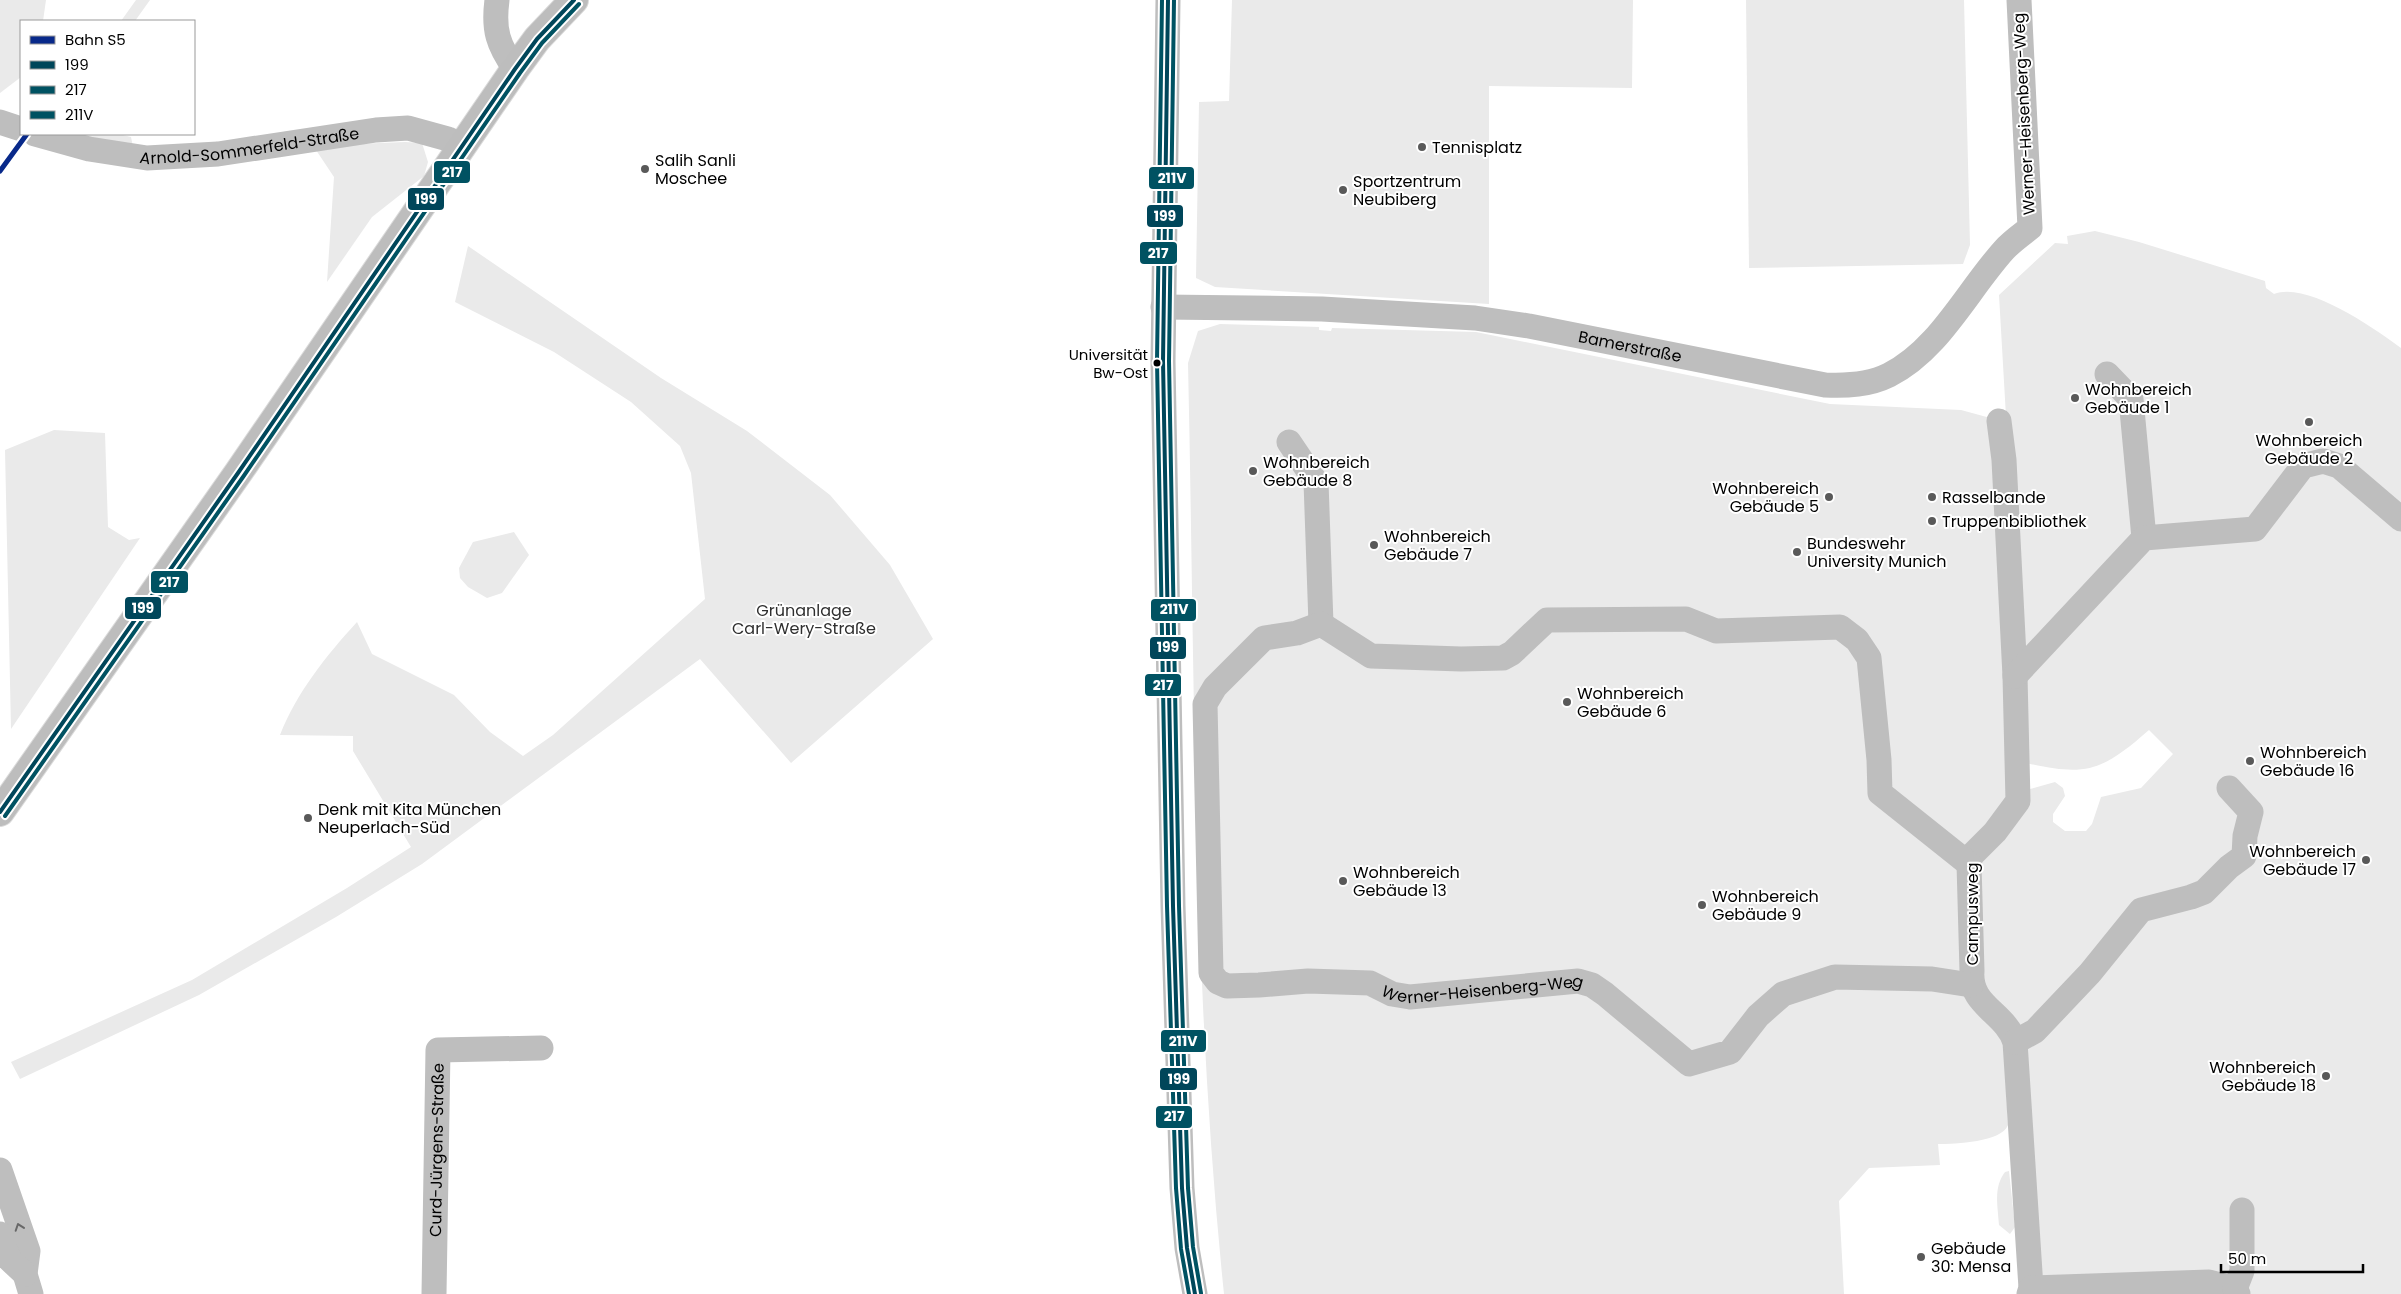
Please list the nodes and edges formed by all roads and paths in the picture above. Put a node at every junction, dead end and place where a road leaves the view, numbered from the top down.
1 (497, 0) edge
2 (574, 0) edge
3 (1168, 0) edge
4 (2019, 0) edge
5 (515, 69) junction
6 (0, 122) edge
7 (20, 129) edge
8 (39, 135) edge
9 (462, 146) junction
10 (2030, 228) joint
11 (1163, 307) junction
12 (2107, 374) dead end
13 (1999, 421) dead end
14 (1289, 442) dead end
15 (2401, 518) edge
16 (2144, 538) junction
17 (1321, 624) junction
18 (2012, 625) junction
19 (2044, 645) junction
20 (2015, 676) junction
21 (2229, 788) dead end
22 (0, 812) edge
23 (1969, 864) junction
24 (1971, 985) junction
25 (2015, 1042) junction
26 (541, 1048) dead end
27 (0, 1170) edge
28 (2242, 1210) dead end
29 (0, 1234) edge
30 (28, 1284) edge
31 (2030, 1291) edge
32 (2236, 1292) edge
33 (434, 1294) edge
34 (1196, 1294) edge

1 - 5 street
2 - 5 main road
3 - 11 street
4 - 10 street, Werner-Heisenberg-Weg
5 - 9 main road
6 - 7 street
8 - 9 street, Arnold-Sommerfeld-Straße
9 - 22 main road
10 - 11 street, Bamerstraße
11 - 34 street
12 - 16 street
13 - 18 street, Campusweg
14 - 17 street
15 - 16 street
16 - 19 street
17 - 23 street
17 - 24 street, Werner-Heisenberg-Weg
18 - 19 street
18 - 20 street, Campusweg
19 - 20 street
20 - 23 street, Campusweg
21 - 25 street
23 - 24 street, Campusweg
24 - 25 street, Campusweg
25 - 31 street, Campusweg
26 - 33 street, Curd-Jürgens-Straße
30 -> 27 street
28 - 32 street
29 - 30 street
31 - 32 street, Campusweg

